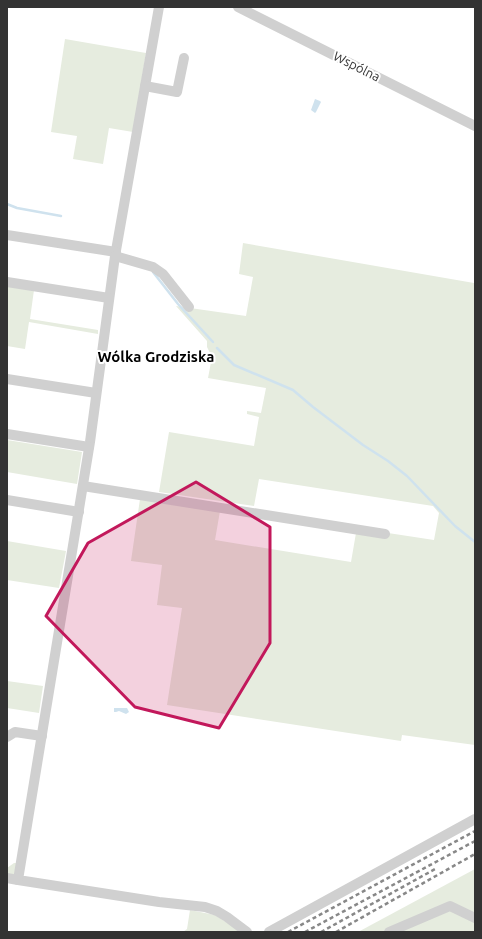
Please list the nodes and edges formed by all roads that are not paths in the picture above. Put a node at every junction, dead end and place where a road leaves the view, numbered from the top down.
1 (159, 7) edge
2 (238, 7) edge
3 (184, 58) dead end
4 (145, 86) junction
5 (475, 126) edge
6 (7, 235) edge
7 (116, 254) junction
8 (7, 282) edge
9 (109, 298) junction
10 (189, 307) dead end
11 (7, 379) edge
12 (96, 393) junction
13 (7, 434) edge
14 (89, 447) junction
15 (83, 486) junction
16 (7, 500) edge
17 (78, 512) junction
18 (385, 534) dead end
19 (42, 736) junction
20 (7, 737) edge
21 (475, 819) edge
22 (7, 878) edge
23 (18, 880) junction
24 (475, 918) edge
25 (247, 932) edge
26 (269, 932) edge
27 (388, 932) edge

1 - 4 street
2 - 5 street, Wspólna
3 - 4 street
4 - 7 street
6 - 7 street
7 - 9 street
7 - 10 street
8 - 9 street
9 - 12 street
11 - 12 street
12 - 14 street
13 - 14 street
14 - 15 street
15 - 17 street
15 - 18 street
16 - 17 street
17 - 19 street
19 - 20 street
19 - 23 street
21 - 26 street
22 - 23 street
23 - 25 street
24 - 27 street

